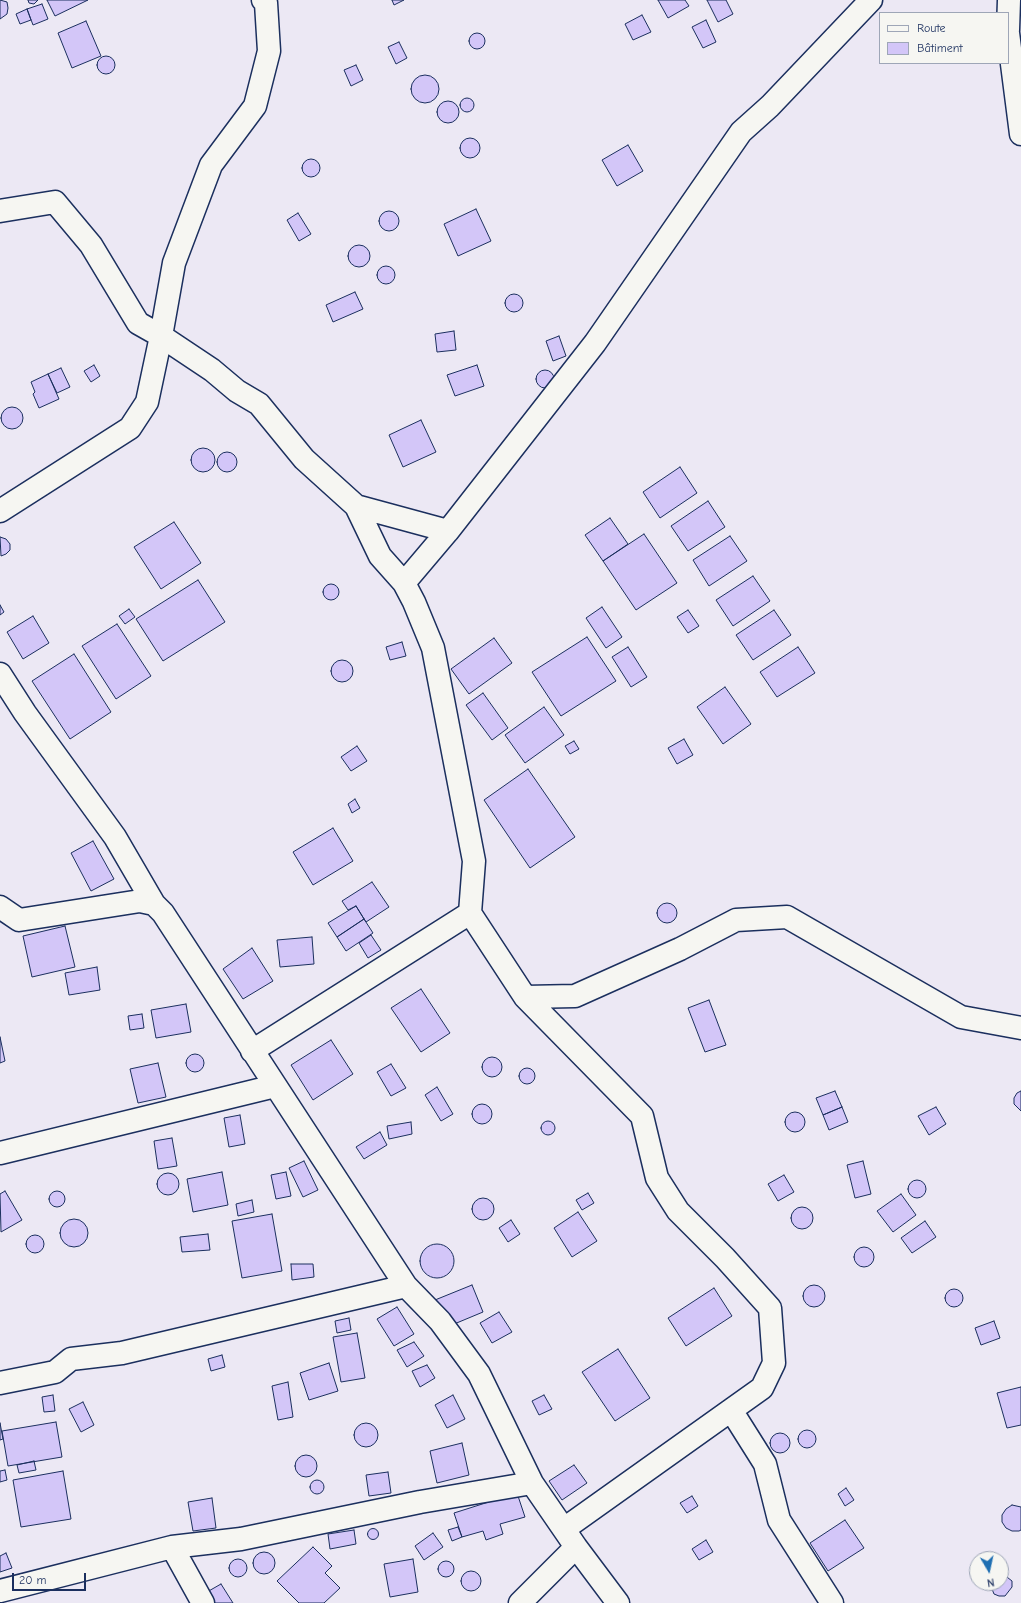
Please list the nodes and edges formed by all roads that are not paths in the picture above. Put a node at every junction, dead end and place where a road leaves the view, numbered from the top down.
1 (871, 0) edge
2 (1009, 0) edge
3 (265, 1) edge
4 (1009, 12) edge
5 (1009, 41) edge
6 (1021, 134) edge
7 (0, 211) edge
8 (161, 336) junction
9 (356, 506) junction
10 (0, 512) edge
11 (448, 531) junction
12 (404, 583) junction
13 (0, 674) edge
14 (154, 904) junction
15 (0, 907) edge
16 (470, 913) junction
17 (9, 922) edge
18 (525, 997) junction
19 (1021, 1028) edge
20 (252, 1051) junction
21 (275, 1086) junction
22 (0, 1153) edge
23 (406, 1286) junction
24 (0, 1383) edge
25 (731, 1410) junction
26 (532, 1483) junction
27 (564, 1529) junction
28 (172, 1547) junction
29 (576, 1547) junction
30 (0, 1591) edge
31 (203, 1603) edge
32 (520, 1603) edge
33 (618, 1603) edge
34 (832, 1603) edge

1 - 11 street
2 - 4 street
3 - 8 street
5 - 6 street
7 - 8 street
8 - 9 street
8 - 10 street
9 - 11 street
9 - 12 street
11 - 12 street
12 - 16 street
13 - 14 street
14 - 17 street
14 - 20 street
15 - 17 street
16 - 18 street
16 - 20 street
18 - 19 street
18 - 25 street
20 - 21 street
21 - 22 street
21 - 23 street
23 - 24 street
23 - 26 street
25 - 27 street
25 - 34 street
26 - 27 street
26 - 28 street
27 - 29 street
28 - 30 street
28 - 31 street
29 - 32 street
29 - 33 street

